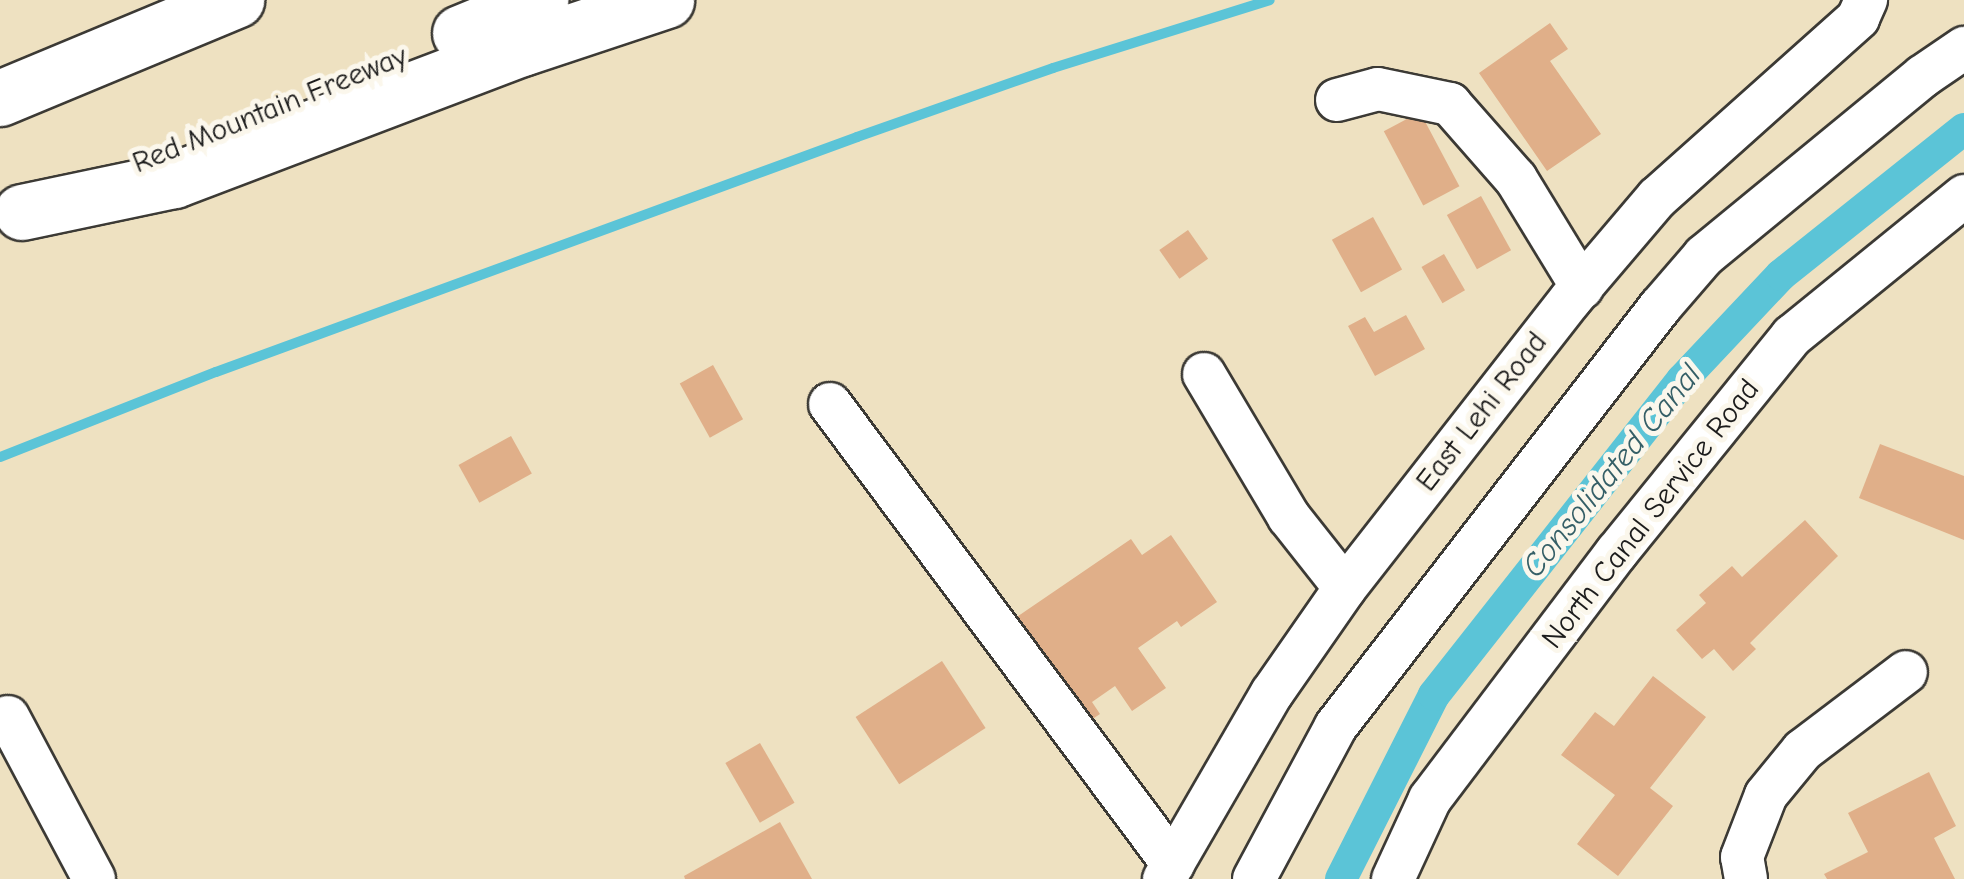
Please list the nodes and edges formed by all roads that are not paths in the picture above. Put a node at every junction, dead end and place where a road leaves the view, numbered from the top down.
1 (236, 0) edge
2 (540, 0) edge
3 (666, 0) edge
4 (1866, 0) edge
5 (1964, 48) edge
6 (0, 98) edge
7 (1337, 100) dead end
8 (1964, 196) edge
9 (11, 216) edge
10 (1582, 286) junction
11 (1204, 374) dead end
12 (830, 404) dead end
13 (1345, 588) junction
14 (1906, 672) dead end
15 (8, 717) dead end
16 (1168, 872) edge
17 (94, 879) edge
18 (1254, 879) edge
19 (1394, 879) edge
20 (1746, 879) edge

1 - 6 highway
2 - 9 highway, Red Mountain Freeway
3 - 9 highway
4 - 10 street, East Lehi Road
5 - 18 street
7 - 10 street
8 - 19 street, North Canal Service Road
10 - 13 street, East Lehi Road
11 - 13 street
12 - 16 street
13 - 16 street, East Lehi Road
14 - 20 street
15 - 17 street

